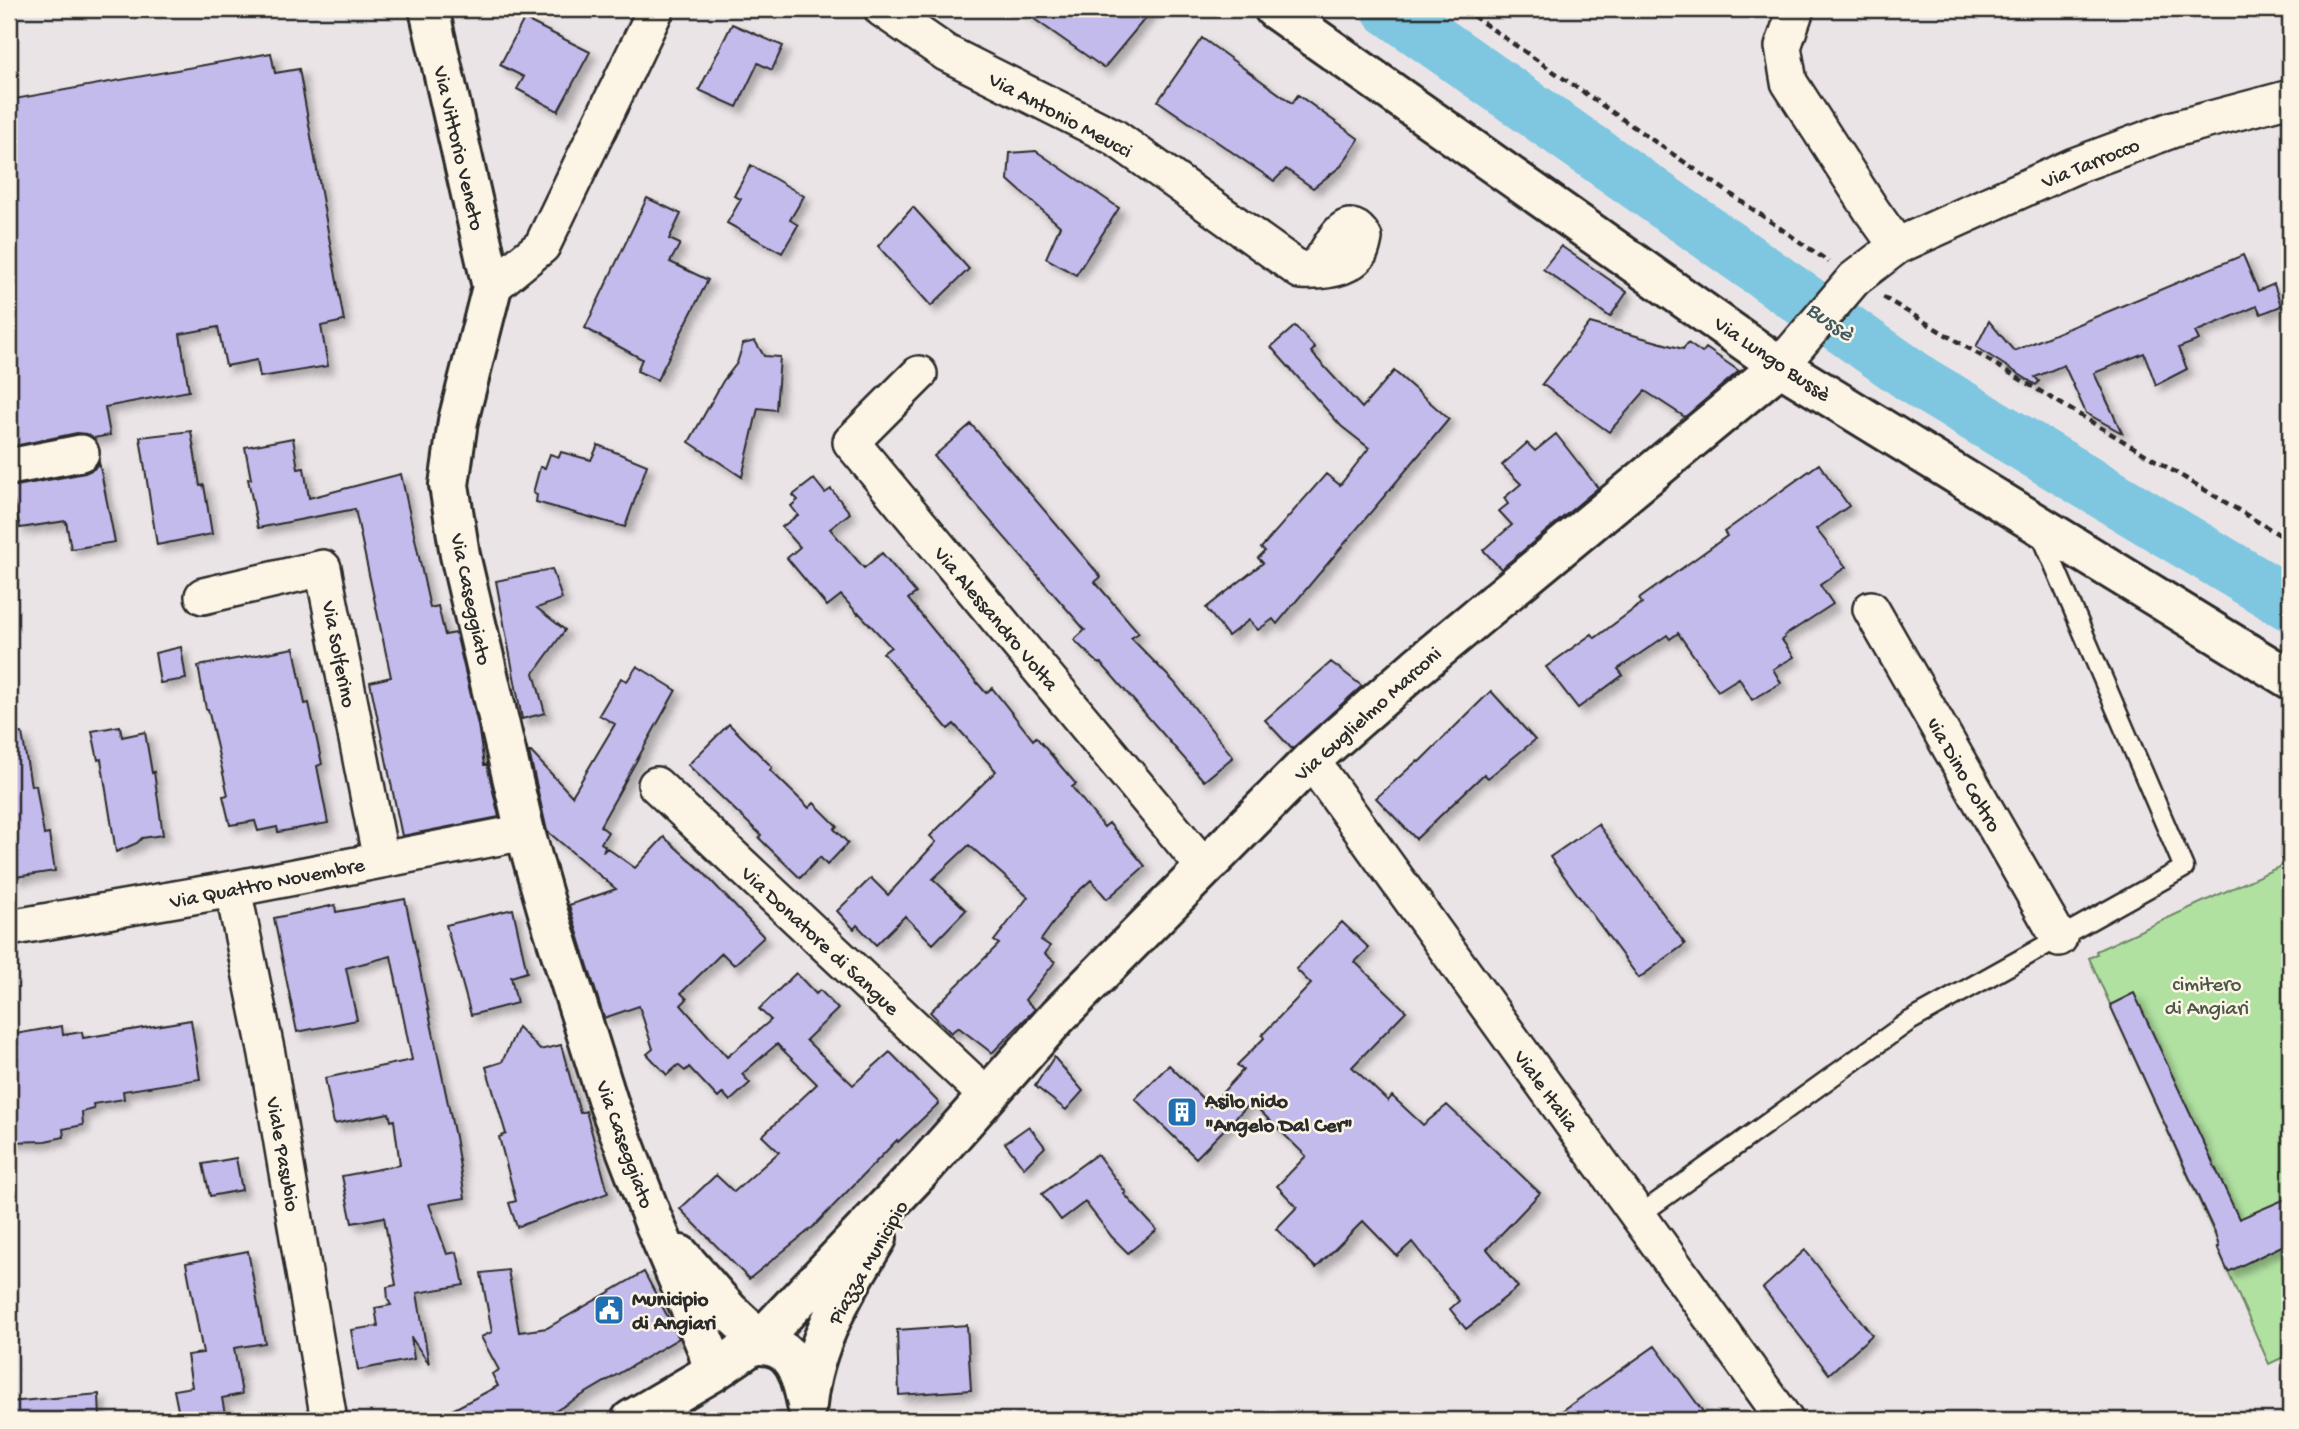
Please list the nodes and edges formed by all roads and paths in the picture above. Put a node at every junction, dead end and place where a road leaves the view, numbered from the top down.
1 (429, 9) edge
2 (656, 9) edge
3 (882, 9) edge
4 (1274, 9) edge
5 (1796, 9) edge
6 (2290, 99) edge
7 (1897, 246) junction
8 (1307, 271) dead end
9 (492, 287) junction
10 (1789, 356) junction
11 (919, 374) dead end
12 (81, 453) dead end
13 (9, 467) edge
14 (2036, 522) junction
15 (203, 596) dead end
16 (1871, 609) dead end
17 (2290, 678) edge
18 (1311, 760) junction
19 (656, 785) dead end
20 (525, 832) junction
21 (381, 860) junction
22 (1205, 868) junction
23 (233, 889) junction
24 (9, 928) edge
25 (2059, 938) junction
26 (986, 1096) junction
27 (928, 1164) junction
28 (1638, 1216) junction
29 (653, 1220) junction
30 (760, 1340) junction
31 (713, 1372) junction
32 (808, 1413) edge
33 (329, 1420) edge
34 (631, 1420) edge
35 (1784, 1420) edge

1 - 9 street, Via Vittorio Veneto
2 - 9 street
3 - 8 street, Via Antonio Meucci
4 - 10 street, Via Lungo Bussè
5 - 7 street
6 - 7 street, Via Tarrocco
7 - 10 street, Via Tarrocco
9 - 20 street, Via Caseggiato
10 - 14 street, Via Lungo Bussè
10 - 18 street, Via Guglielmo Marconi
11 - 22 street, Via Alessandro Volta
12 - 13 street
14 - 17 street, Via Lungo Bussè
14 - 25 lane
15 - 21 street, Via Solferino
16 - 25 street, via Dino Coltro
18 - 22 street, Via Guglielmo Marconi
18 - 28 street, Viale Italia
19 - 26 street, Via Donatore di Sangue
20 - 21 street, Via Quattro Novembre
20 - 29 street, Via Caseggiato
21 - 23 street, Via Quattro Novembre
22 - 26 street, Via Guglielmo Marconi
23 - 24 street, Via Quattro Novembre
23 - 33 street, Viale Pasubio
25 - 28 lane
26 - 27 street, Piazza Municipio
27 - 30 street, Piazza Municipio
27 - 32 street, Piazza Municipio
28 - 35 street, Viale Italia
29 - 30 street, Piazza Municipio
29 - 31 street
30 - 31 street, Piazza Municipio
30 - 32 street, Piazza Municipio
31 - 34 street, Piazza Municipio

